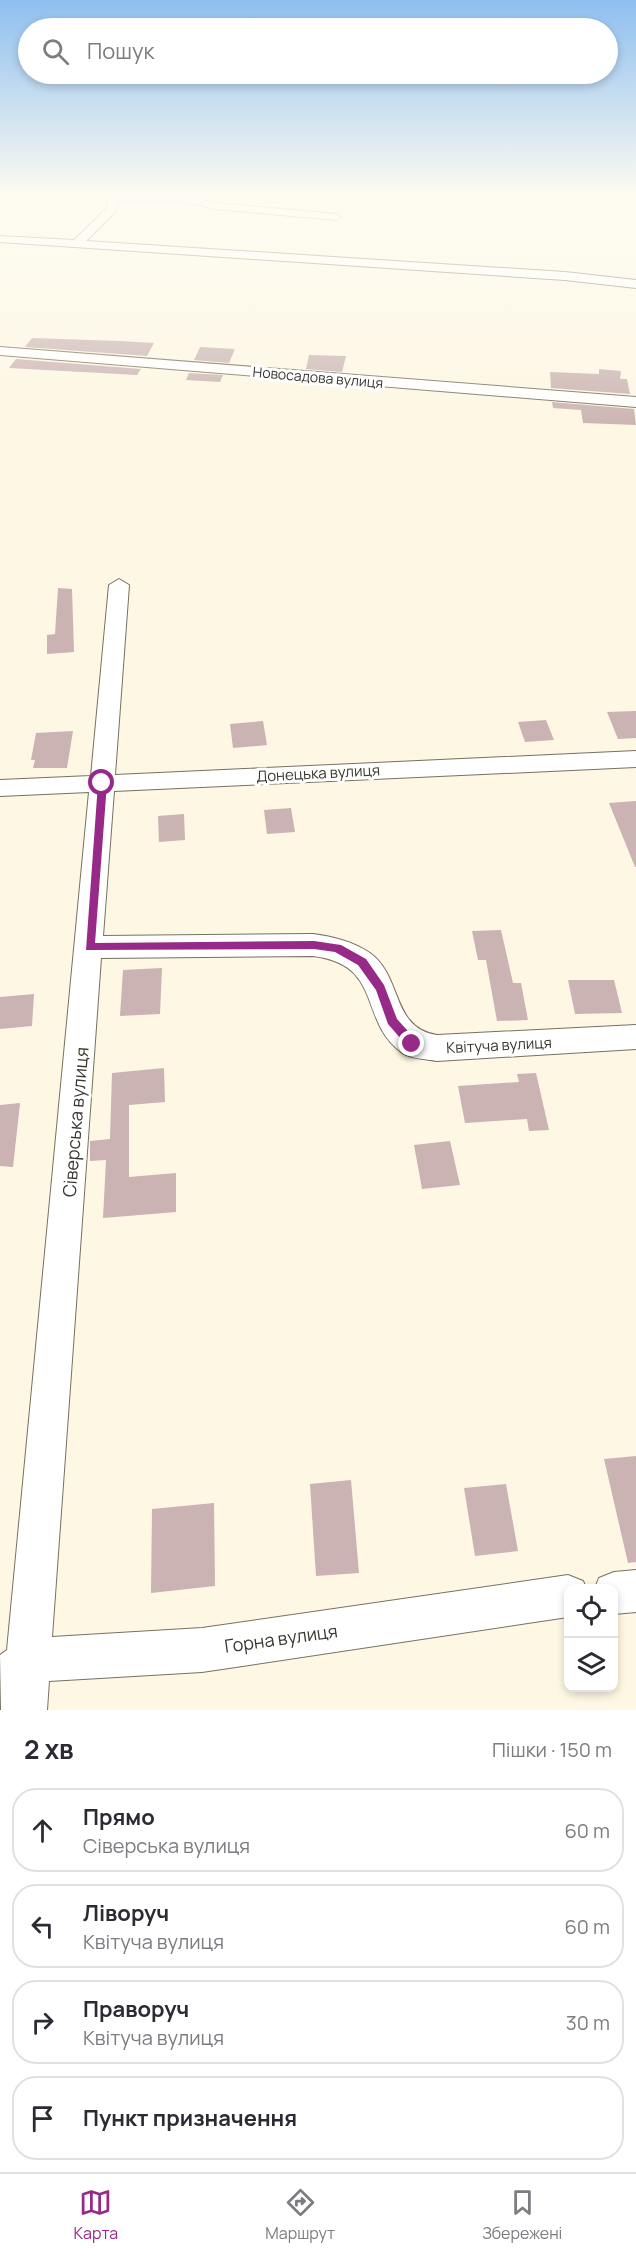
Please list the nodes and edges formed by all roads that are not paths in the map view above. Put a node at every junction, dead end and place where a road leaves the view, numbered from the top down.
1 (546, 275) edge
2 (636, 284) edge
3 (0, 351) edge
4 (636, 402) edge
5 (118, 585) dead end
6 (636, 759) edge
7 (102, 783) junction
8 (0, 788) edge
9 (90, 947) junction
10 (636, 1037) edge
11 (636, 1591) edge
12 (618, 1593) edge
13 (564, 1597) edge
14 (15, 1671) edge
15 (24, 1710) edge

1 - 2 street
3 - 4 street, Новосадова вулиця
5 - 7 street, Сіверська вулиця
6 - 7 street, Донецька вулиця
7 - 8 street, Донецька вулиця
7 - 9 street, Сіверська вулиця
9 - 10 street, Квітуча вулиця
9 - 14 street, Сіверська вулиця
11 - 12 street
13 - 14 street, Горна вулиця
14 - 15 street, Сіверська вулиця

